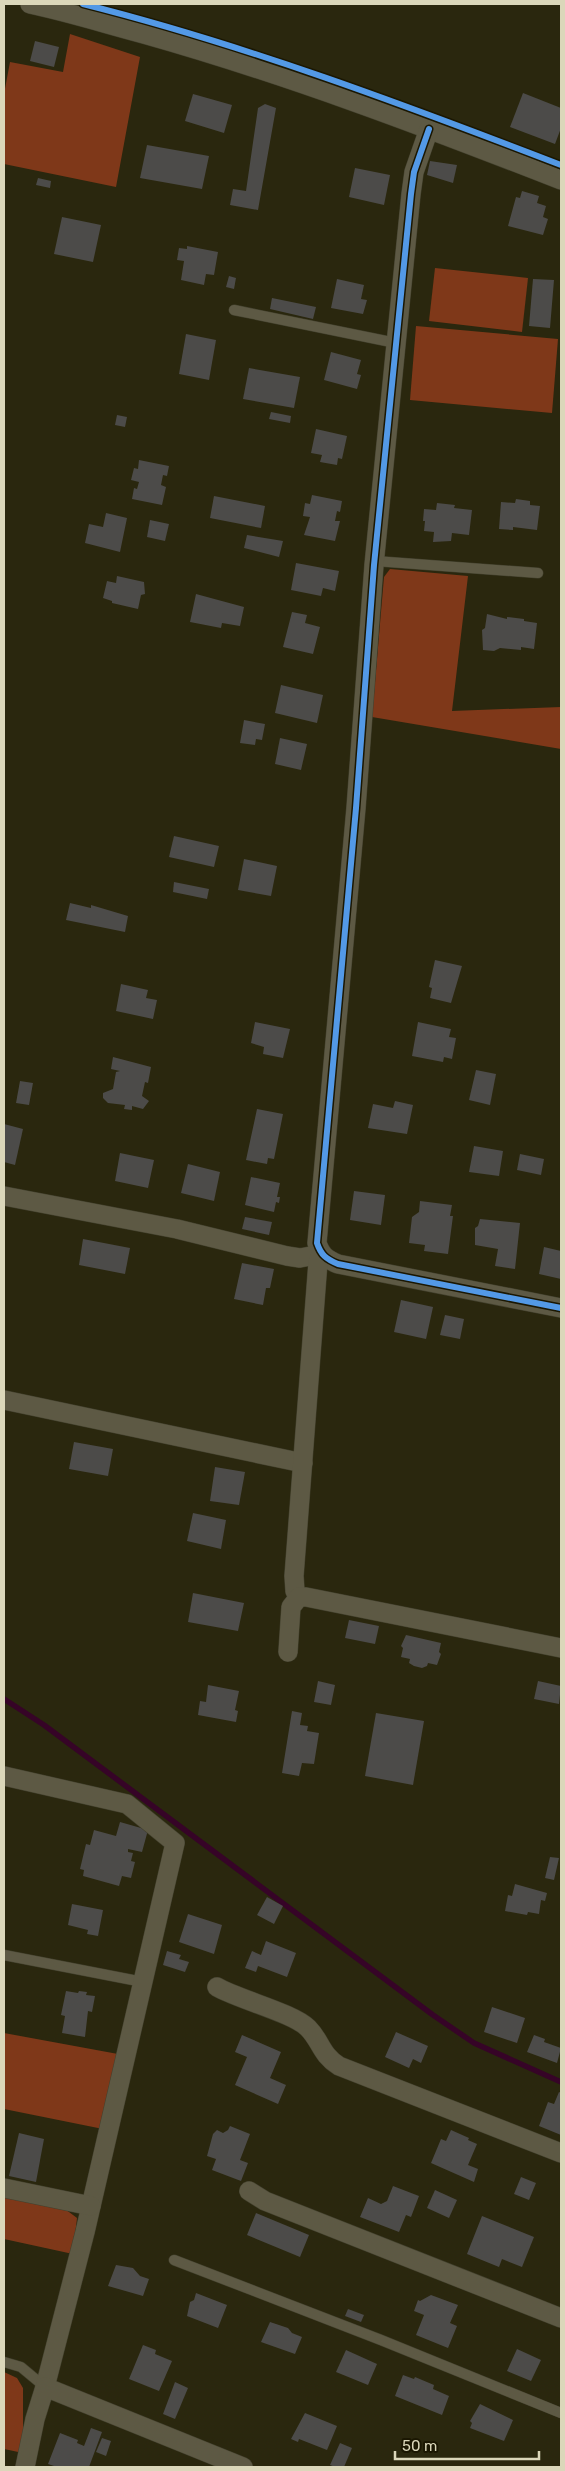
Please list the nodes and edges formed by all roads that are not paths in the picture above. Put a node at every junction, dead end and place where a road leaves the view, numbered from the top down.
1 (30, 4) edge
2 (429, 129) junction
3 (561, 180) edge
4 (234, 310) dead end
5 (396, 343) junction
6 (375, 560) junction
7 (538, 573) dead end
8 (4, 1196) edge
9 (321, 1254) junction
10 (561, 1308) edge
11 (4, 1400) edge
12 (304, 1463) junction
13 (299, 1597) junction
14 (561, 1648) edge
15 (288, 1652) dead end
16 (4, 1776) edge
17 (4, 1955) edge
18 (143, 1982) junction
19 (217, 1987) dead end
20 (561, 2153) edge
21 (4, 2188) edge
22 (249, 2191) dead end
23 (92, 2206) junction
24 (174, 2260) dead end
25 (561, 2318) edge
26 (4, 2362) edge
27 (46, 2387) junction
28 (561, 2413) edge
29 (25, 2467) edge
30 (243, 2467) edge

1 - 2 street
2 - 3 street
2 - 5 street
4 - 5 lane
5 - 6 street
6 - 7 lane
6 - 9 street
8 - 9 street
9 - 10 street
9 - 12 street
11 - 12 street
12 - 13 street
13 - 14 street
13 - 15 street
16 - 18 street
17 - 18 lane
18 - 23 street
19 - 20 street
21 - 23 street
22 - 25 street
23 - 27 street
24 - 28 lane
26 - 27 lane
27 - 29 street
27 - 30 street

